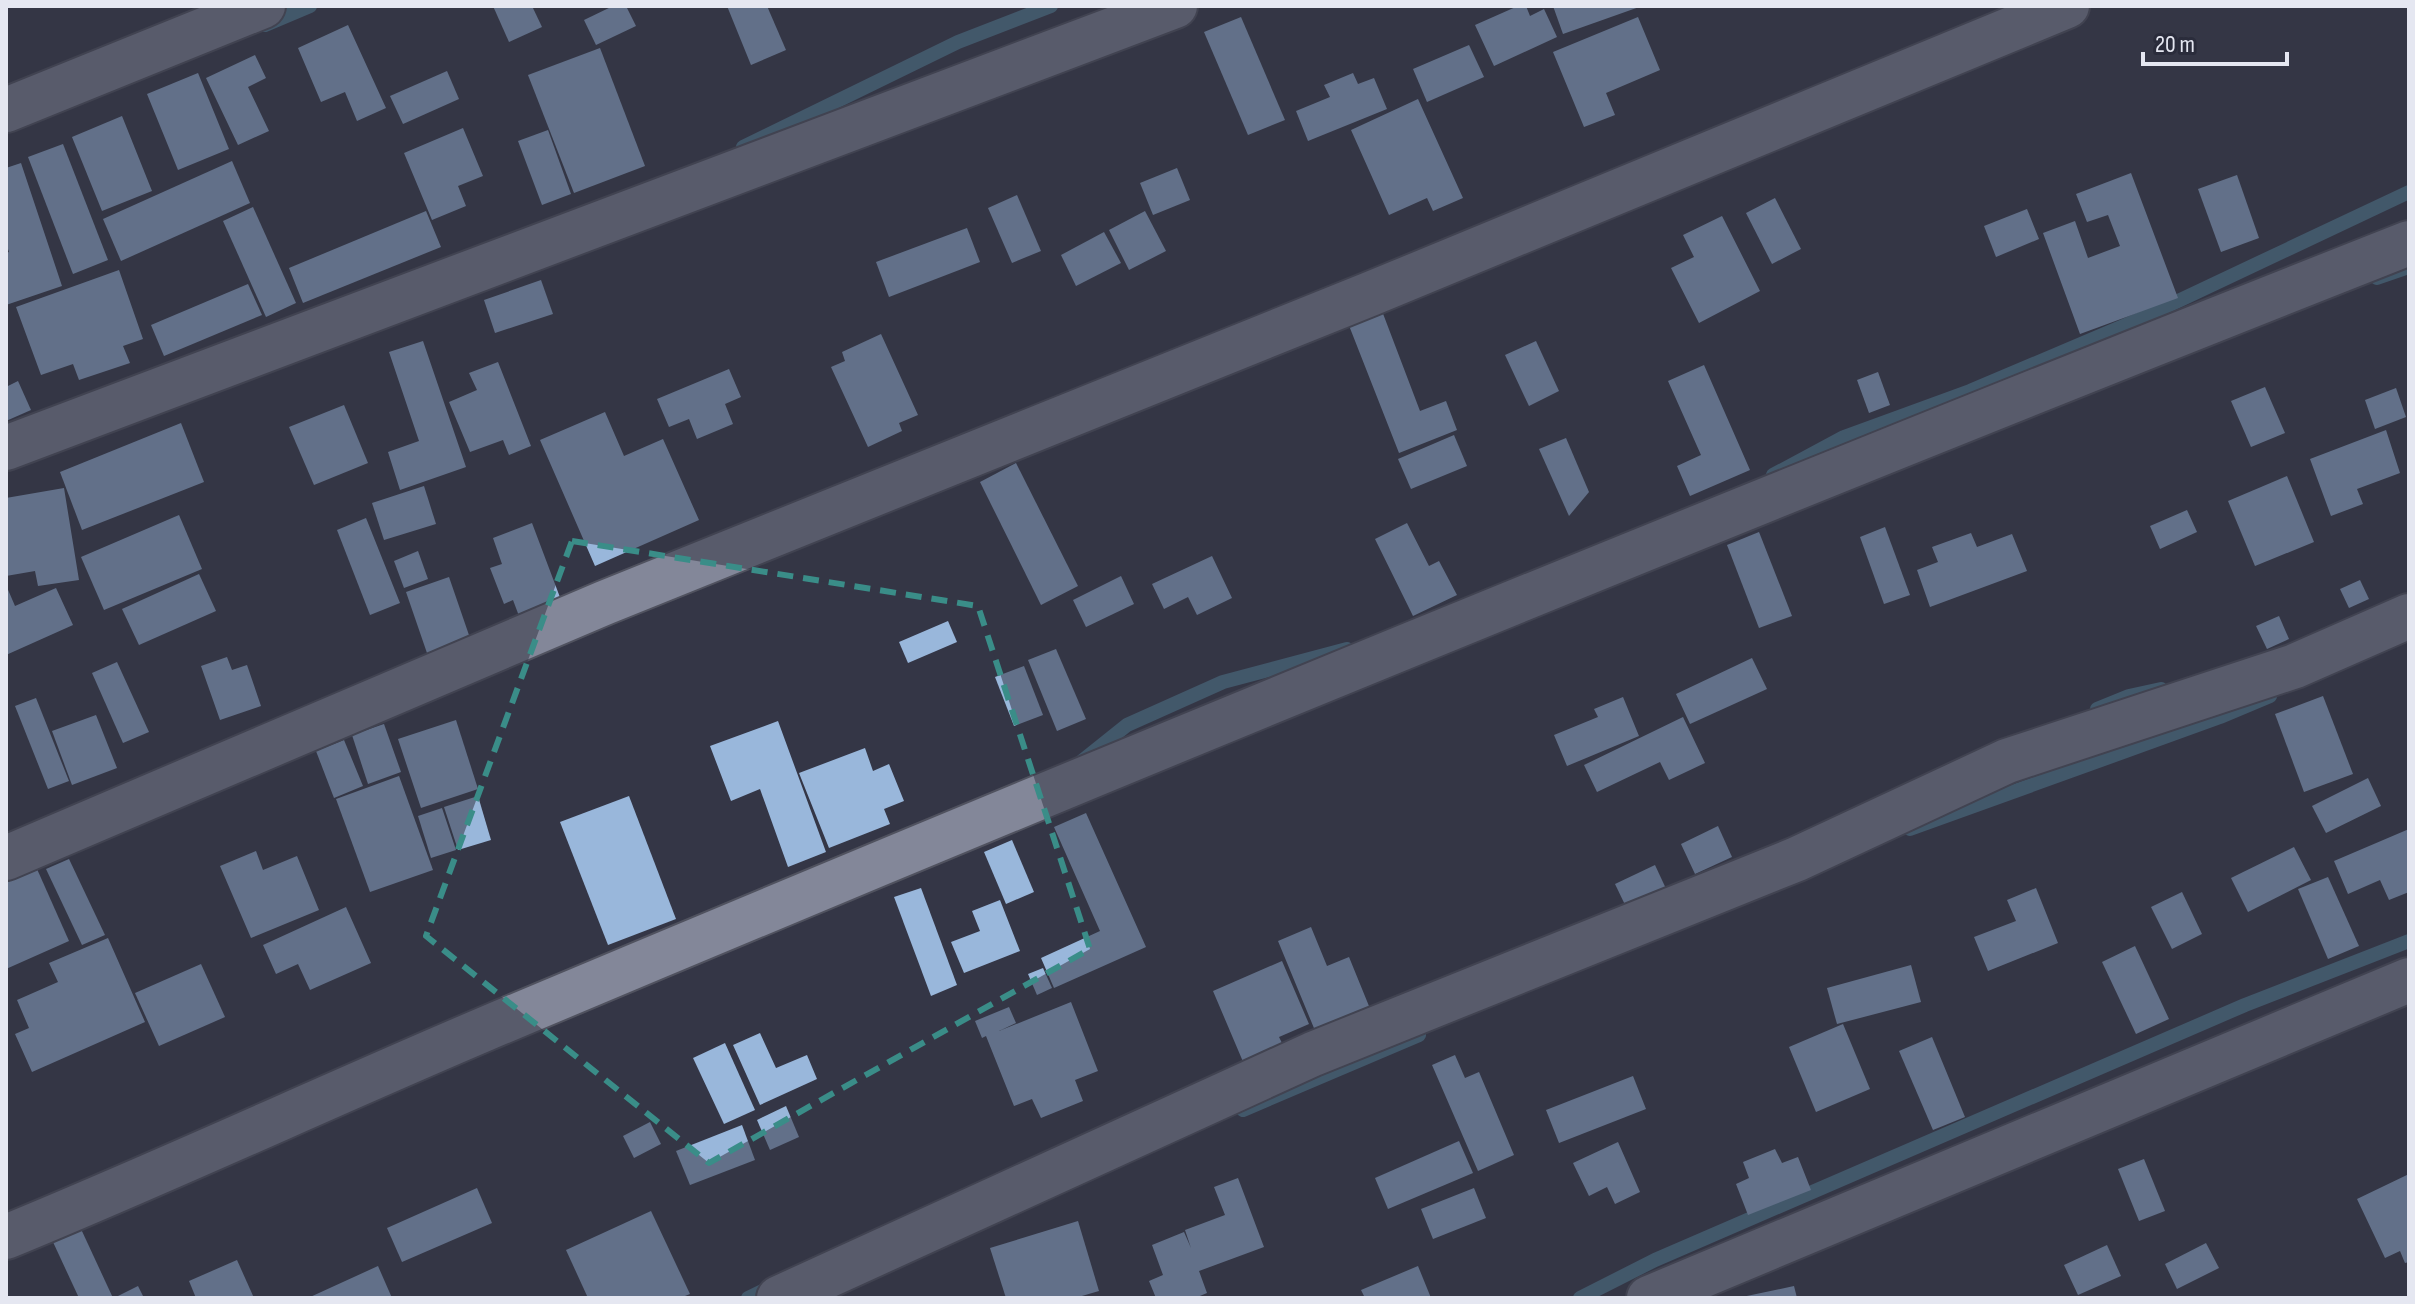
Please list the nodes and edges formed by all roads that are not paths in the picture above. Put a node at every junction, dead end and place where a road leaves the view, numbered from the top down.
1 (263, 6) edge
2 (1175, 6) edge
3 (2067, 6) edge
4 (6, 110) edge
5 (2409, 243) edge
6 (6, 448) edge
7 (2409, 616) edge
8 (6, 858) edge
9 (2409, 980) edge
10 (6, 1237) edge
11 (779, 1298) edge
12 (1649, 1298) edge

1 - 4 street
2 - 6 street
3 - 8 street
5 - 10 street
7 - 11 street
9 - 12 street

